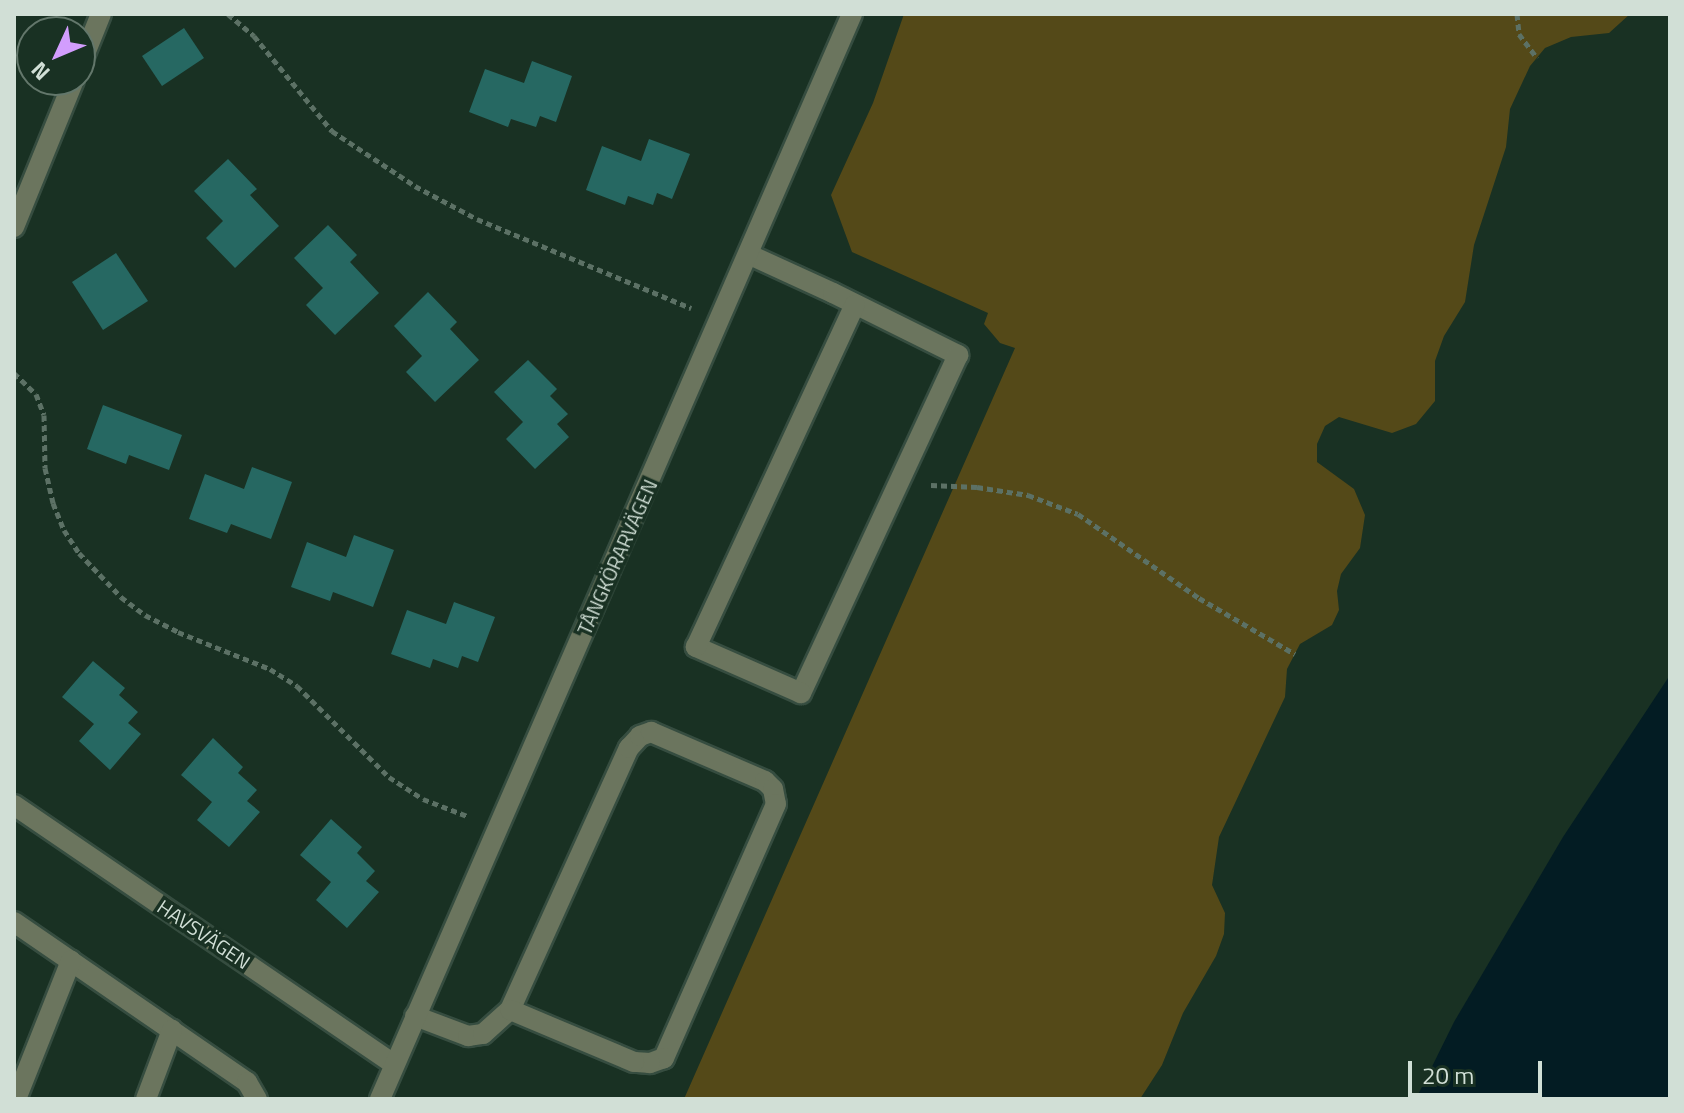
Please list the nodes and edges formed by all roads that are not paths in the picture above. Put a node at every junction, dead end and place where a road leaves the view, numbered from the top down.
1 (852, 14) edge
2 (67, 96) edge
3 (14, 227) edge
4 (750, 255) junction
5 (855, 305) junction
6 (14, 805) edge
7 (14, 922) edge
8 (71, 961) junction
9 (510, 1010) junction
10 (415, 1016) junction
11 (172, 1030) junction
12 (394, 1064) junction
13 (16, 1099) edge
14 (146, 1099) edge
15 (257, 1099) edge
16 (380, 1099) edge

1 - 4 street, TÅNGKÖRARVÄGEN
2 - 3 street
4 - 5 street
4 - 10 street, TÅNGKÖRARVÄGEN
5 - 5 street
6 - 12 street, HAVSVÄGEN
7 - 8 street
8 - 11 street
8 - 13 street
9 - 9 street
9 - 10 street
10 - 12 street, TÅNGKÖRARVÄGEN
11 - 14 street
11 - 15 street
12 - 16 street, TÅNGKÖRARVÄGEN

